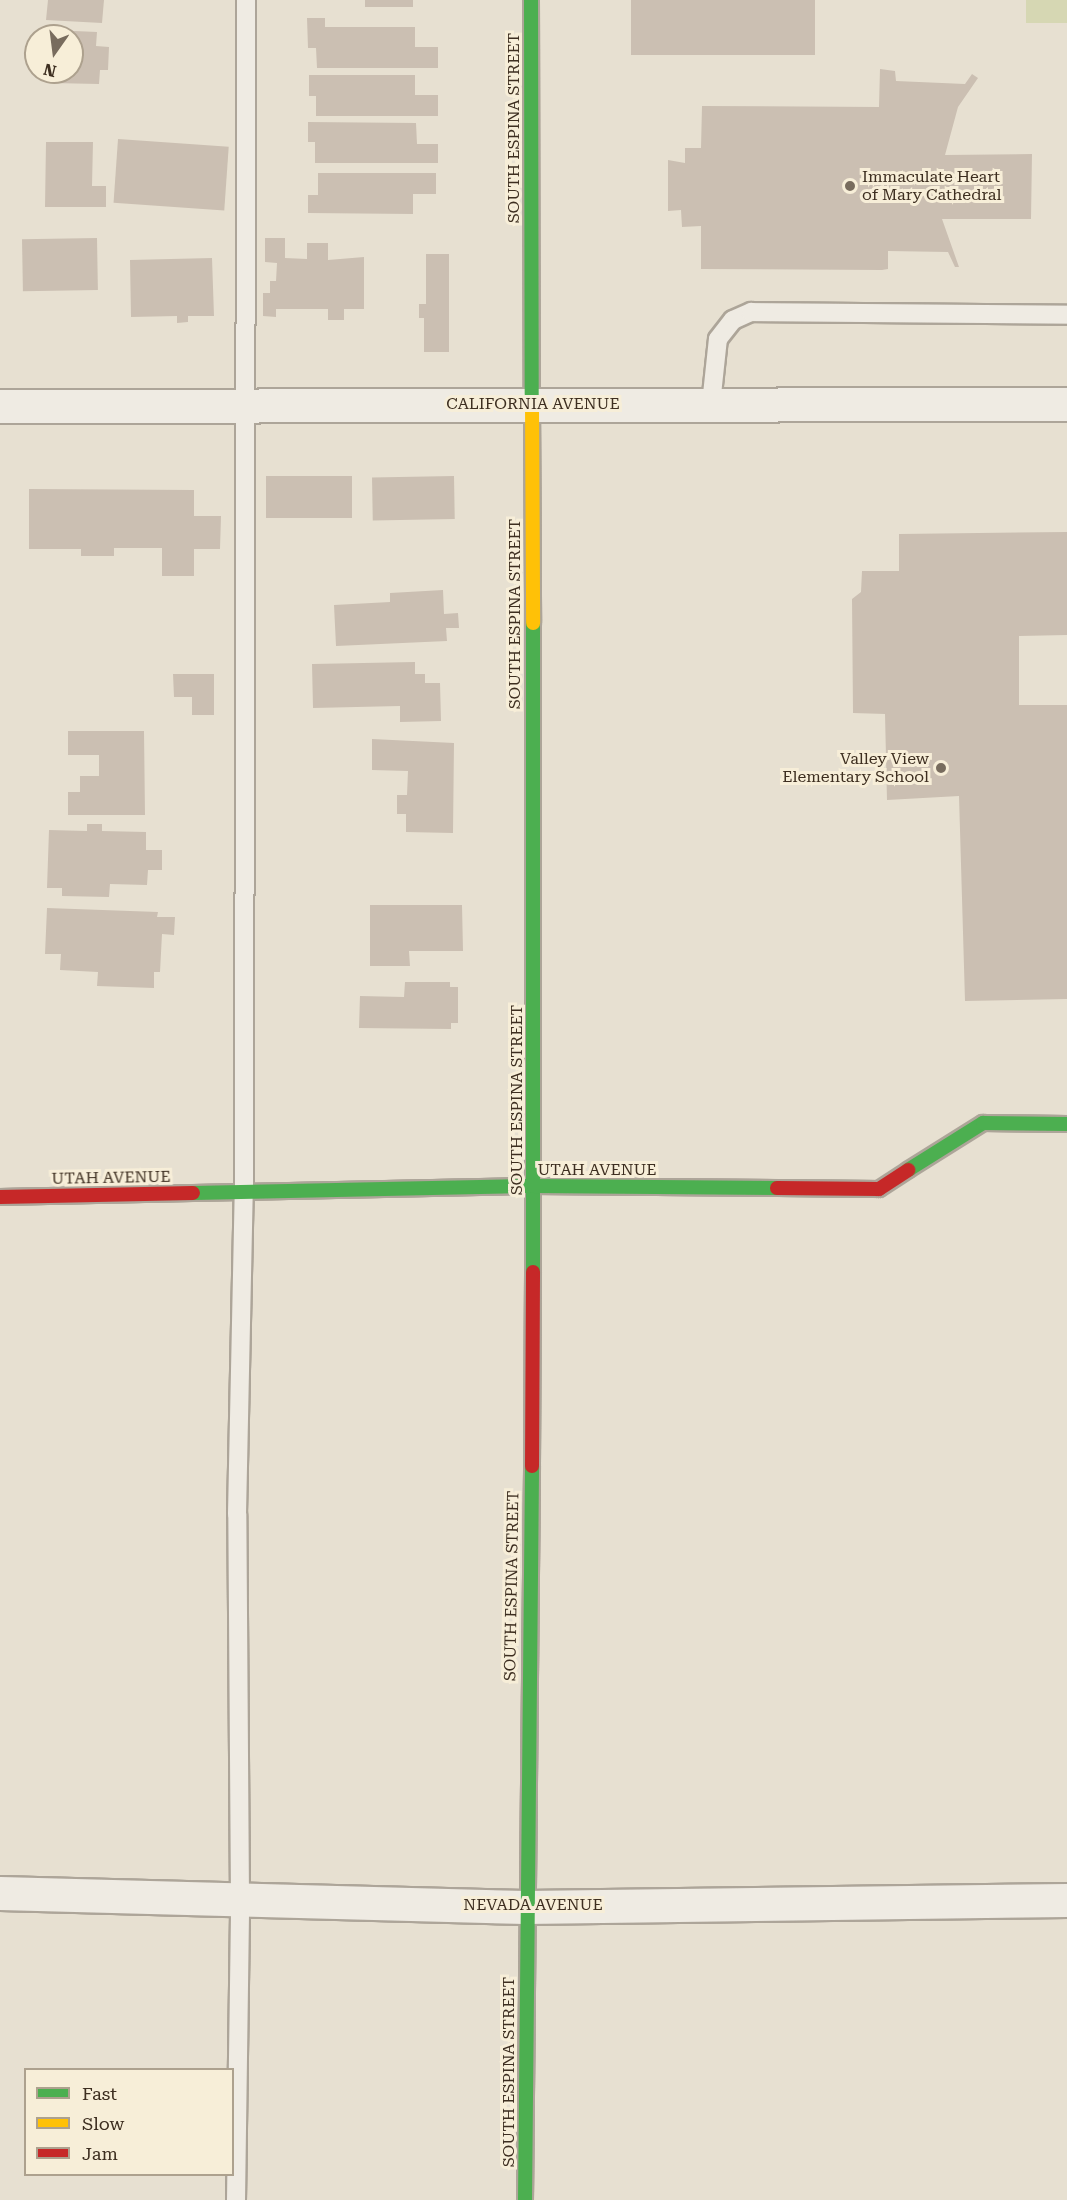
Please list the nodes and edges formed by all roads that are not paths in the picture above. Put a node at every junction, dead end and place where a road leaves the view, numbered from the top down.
1 (246, 0) edge
2 (531, 0) edge
3 (1067, 315) edge
4 (531, 404) junction
5 (711, 404) junction
6 (1067, 404) edge
7 (246, 405) junction
8 (0, 406) edge
9 (1067, 1124) edge
10 (534, 1186) junction
11 (244, 1192) junction
12 (0, 1197) edge
13 (0, 1893) edge
14 (240, 1899) junction
15 (1067, 1900) edge
16 (525, 1907) junction
17 (236, 2200) edge
18 (525, 2200) edge

1 - 7 lane
2 - 4 street, SOUTH ESPINA STREET
3 - 5 lane
4 - 5 street, CALIFORNIA AVENUE
4 - 7 street, CALIFORNIA AVENUE
4 - 10 street, SOUTH ESPINA STREET
5 - 6 street, CALIFORNIA AVENUE
7 - 8 street, CALIFORNIA AVENUE
7 - 11 lane
9 - 10 street, UTAH AVENUE
10 - 11 street, UTAH AVENUE
10 - 16 street, SOUTH ESPINA STREET
11 - 12 street, UTAH AVENUE
11 - 14 lane
13 - 14 street, NEVADA AVENUE
14 - 16 street, NEVADA AVENUE
14 - 17 lane
15 - 16 street, NEVADA AVENUE
16 - 18 street, SOUTH ESPINA STREET

